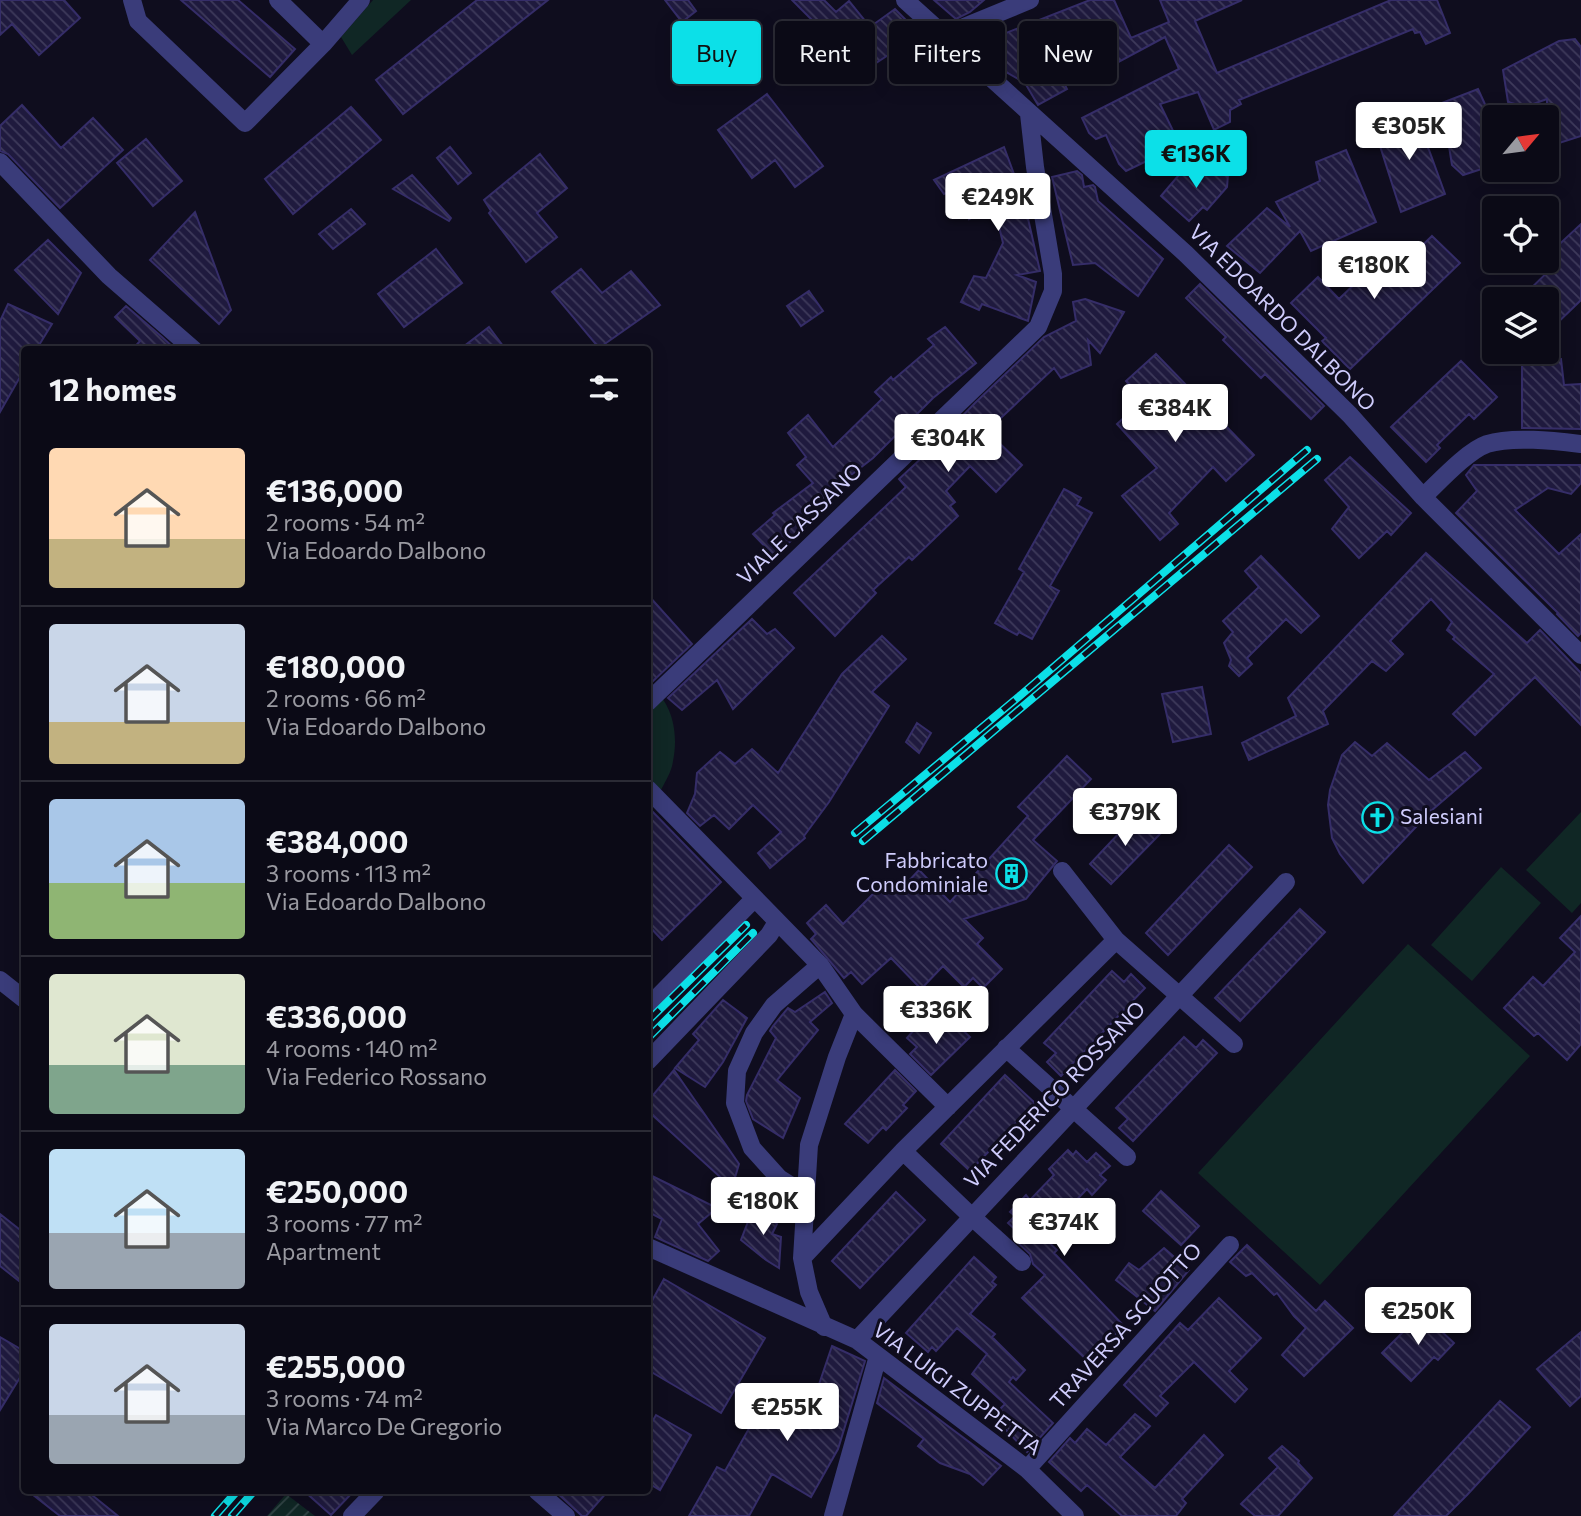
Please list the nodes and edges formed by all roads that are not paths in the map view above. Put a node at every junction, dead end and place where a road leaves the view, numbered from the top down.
1 (132, 0) edge
2 (278, 0) edge
3 (360, 0) edge
4 (905, 0) edge
5 (1030, 0) edge
6 (929, 21) edge
7 (979, 21) edge
8 (323, 44) junction
9 (997, 84) edge
10 (1029, 114) junction
11 (0, 162) edge
12 (189, 346) edge
13 (1581, 443) edge
14 (1423, 497) junction
15 (1581, 655) edge
16 (651, 699) edge
17 (651, 792) edge
18 (1062, 871) dead end
19 (1286, 881) dead end
20 (754, 899) junction
21 (777, 922) junction
22 (1116, 940) junction
23 (820, 965) junction
24 (0, 980) edge
25 (1181, 996) junction
26 (21, 997) edge
27 (651, 1004) edge
28 (854, 1014) junction
29 (1234, 1044) dead end
30 (1006, 1048) junction
31 (651, 1057) edge
32 (948, 1107) junction
33 (1074, 1109) junction
34 (903, 1151) junction
35 (1127, 1157) dead end
36 (806, 1195) junction
37 (971, 1216) junction
38 (1230, 1245) dead end
39 (651, 1248) edge
40 (802, 1258) junction
41 (1022, 1262) dead end
42 (824, 1327) junction
43 (857, 1340) junction
44 (878, 1356) junction
45 (1027, 1469) junction
46 (540, 1494) edge
47 (566, 1516) edge
48 (833, 1516) edge
49 (1075, 1516) edge

1 - 8 street
2 - 8 street
3 - 8 street
4 - 6 street, VIA EDOARDO DALBONO
5 - 7 street
9 - 10 street, VIA EDOARDO DALBONO
10 - 14 street, VIA EDOARDO DALBONO
10 - 16 street, VIALE CASSANO
11 - 12 street
13 - 14 street
14 - 15 street, VIA EDOARDO DALBONO
17 - 20 street
18 - 22 street
19 - 25 street, VIA FEDERICO ROSSANO
20 - 21 street
20 - 27 street
21 - 23 street
21 - 31 street
22 - 25 street
22 - 30 street
23 - 28 street
23 - 36 street
24 - 26 street
25 - 29 street
25 - 33 street, VIA FEDERICO ROSSANO
28 - 32 street
28 - 36 street
30 - 32 street
30 - 33 street
32 - 34 street
33 - 35 street
33 - 37 street, VIA FEDERICO ROSSANO
34 - 37 street
34 - 40 street
36 - 40 street
37 - 41 street
37 - 43 street, VIA FEDERICO ROSSANO
38 - 45 street, TRAVERSA SCUOTTO
39 - 42 street, VIA LUIGI ZUPPETTA
40 - 42 street
42 - 43 street, VIA LUIGI ZUPPETTA
43 - 44 street, VIA LUIGI ZUPPETTA
44 - 45 street, VIA LUIGI ZUPPETTA
44 - 48 street
45 - 49 street, VIA LUIGI ZUPPETTA
46 - 47 street

